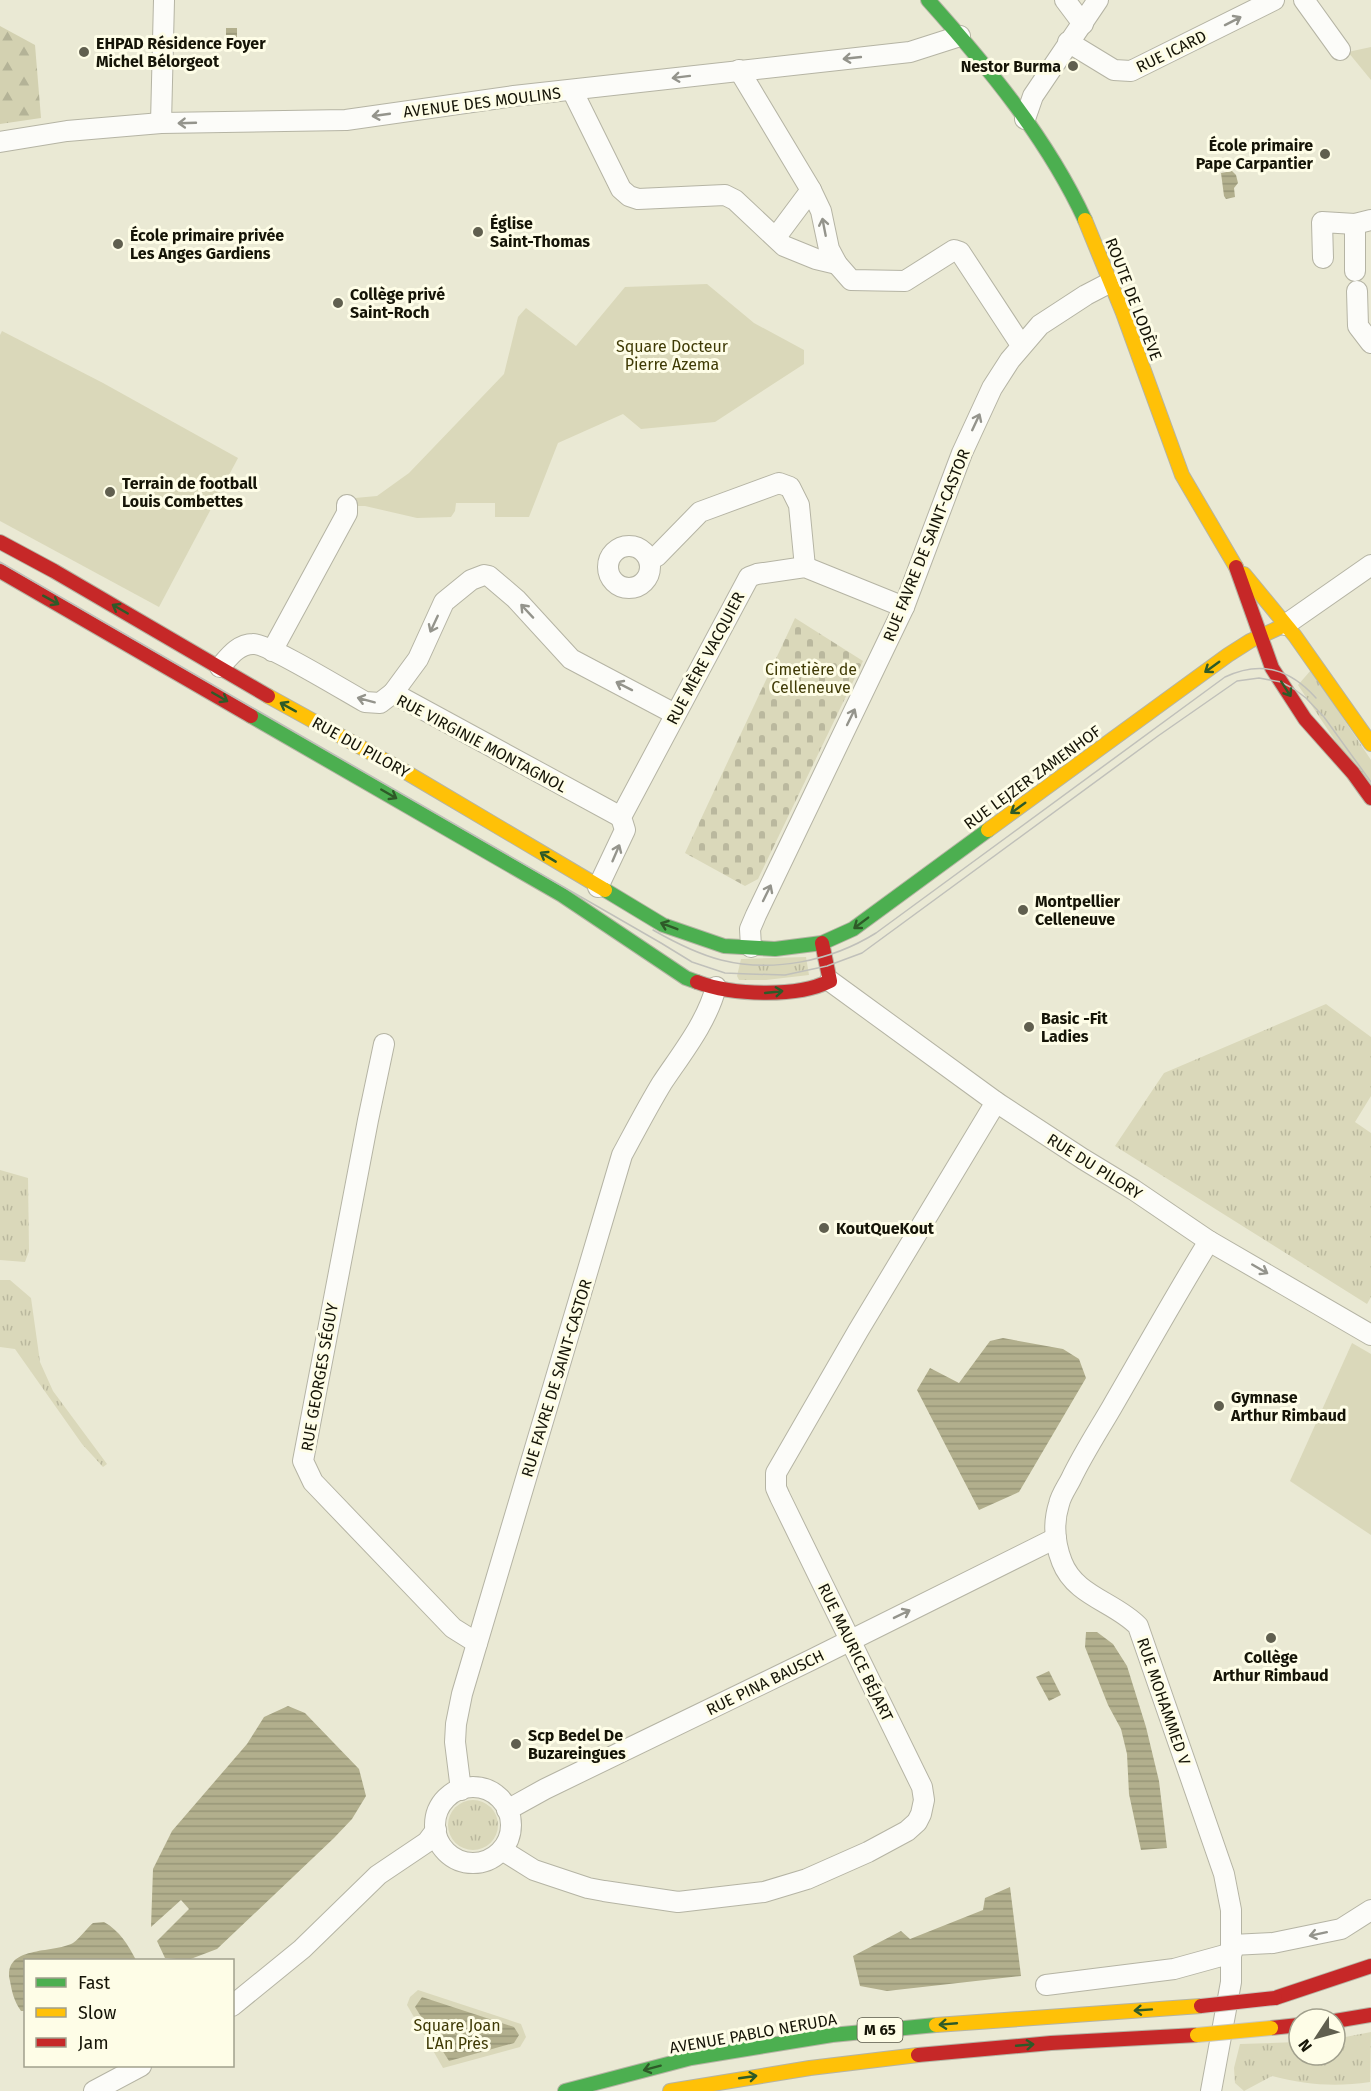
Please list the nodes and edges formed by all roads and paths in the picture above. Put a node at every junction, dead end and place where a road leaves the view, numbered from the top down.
1 (164, 0) edge
2 (928, 0) edge
3 (1065, 0) edge
4 (1098, 0) edge
5 (1274, 0) edge
6 (1304, 0) edge
7 (1083, 24) junction
8 (960, 36) junction
9 (1068, 42) junction
10 (1340, 50) dead end
11 (739, 70) junction
12 (572, 90) junction
13 (1025, 119) junction
14 (161, 123) junction
15 (0, 142) edge
16 (811, 190) junction
17 (1363, 222) edge
18 (776, 237) junction
19 (1323, 258) dead end
20 (837, 264) junction
21 (1355, 271) dead end
22 (1111, 282) junction
23 (1357, 291) dead end
24 (1371, 343) edge
25 (1021, 345) junction
26 (347, 505) dead end
27 (0, 542) edge
28 (650, 560) dead end
29 (1235, 565) junction
30 (1371, 565) edge
31 (805, 567) junction
32 (0, 571) edge
33 (904, 607) junction
34 (1285, 625) junction
35 (1262, 637) junction
36 (272, 651) junction
37 (220, 668) junction
38 (393, 693) junction
39 (675, 714) junction
40 (1371, 744) edge
41 (1371, 798) edge
42 (621, 817) junction
43 (598, 887) junction
44 (822, 943) junction
45 (752, 947) junction
46 (720, 966) junction
47 (830, 981) junction
48 (384, 1044) dead end
49 (996, 1102) junction
50 (1209, 1241) junction
51 (1371, 1335) edge
52 (1056, 1538) junction
53 (850, 1640) junction
54 (477, 1643) junction
55 (461, 1790) junction
56 (507, 1810) junction
57 (436, 1830) junction
58 (502, 1850) junction
59 (446, 1852) junction
60 (405, 1858) junction
61 (1371, 1910) edge
62 (1232, 1949) junction
63 (1371, 1966) edge
64 (1046, 1984) dead end
65 (1332, 1994) dead end
66 (1275, 1998) junction
67 (234, 2004) edge
68 (1371, 2014) edge
69 (1347, 2019) edge
70 (1287, 2026) edge
71 (139, 2067) edge
72 (94, 2091) edge
73 (565, 2091) edge
74 (670, 2091) edge
75 (1211, 2091) edge

1 - 14 street
2 - 8 main road, ROUTE DE LODÈVE
3 - 7 street
4 - 7 street
9 -> 5 street, RUE ICARD
6 - 10 street
7 - 9 street
8 -> 11 street, AVENUE DES MOULINS
8 - 13 main road, ROUTE DE LODÈVE
9 - 13 street
11 -> 12 street, AVENUE DES MOULINS
11 - 16 street
12 -> 14 street, AVENUE DES MOULINS
12 - 18 street
13 - 22 main road, ROUTE DE LODÈVE
14 - 15 street, AVENUE DES MOULINS
16 - 18 street
20 -> 16 street
17 - 19 street
17 - 21 street
18 - 20 street
20 - 25 street
22 - 25 street, RUE FAVRE DE SAINT-CASTOR
22 - 29 main road, ROUTE DE LODÈVE
23 - 24 street
33 -> 25 street, RUE FAVRE DE SAINT-CASTOR
26 - 36 street
37 -> 27 main road, RUE DU PILORY
28 - 31 street
29 - 34 main road
29 - 35 main road, ROUTE DE LODÈVE
30 - 34 street
31 - 33 street
31 - 39 street, RUE MÈRE VACQUIER
32 -> 46 main road, RUE DU PILORY
45 -> 33 street, RUE FAVRE DE SAINT-CASTOR
34 - 35 main road
34 - 40 main road
35 -> 41 main road, ROUTE DE LODÈVE
35 -> 44 main road, RUE LEJZER ZAMENHOF
36 - 37 street, RUE VIRGINIE MONTAGNOL
38 -> 36 street, RUE VIRGINIE MONTAGNOL
43 -> 37 main road, RUE DU PILORY
39 -> 38 street
38 - 42 street, RUE VIRGINIE MONTAGNOL
39 - 42 street, RUE MÈRE VACQUIER
43 -> 42 street, RUE MÈRE VACQUIER
46 -> 43 main road, RUE DU PILORY
44 - 45 main road, RUE LEJZER ZAMENHOF
44 - 47 main road
45 - 46 main road, RUE LEJZER ZAMENHOF
46 -> 47 main road
46 - 54 street, RUE FAVRE DE SAINT-CASTOR
47 - 49 street, RUE DU PILORY
48 - 54 street, RUE GEORGES SÉGUY
49 - 50 street, RUE DU PILORY
49 - 53 street, RUE MAURICE BÉJART
50 -> 51 street, RUE DU PILORY
50 - 52 street, RUE MOHAMMED V
53 -> 52 street, RUE PINA BAUSCH
52 - 62 street, RUE MOHAMMED V
53 - 56 street, RUE PINA BAUSCH
53 - 58 street, RUE MAURICE BÉJART
54 - 55 street, RUE FAVRE DE SAINT-CASTOR
55 - 56 street
55 - 57 street
56 - 58 street
57 - 59 street
57 - 60 street
58 - 59 street
59 - 60 street
60 - 67 street
61 -> 62 street
62 - 64 street
62 - 75 street, RUE MOHAMMED V
63 - 66 main road
65 - 66 main road, M 65
66 -> 73 main road, AVENUE PABLO NERUDA / M 65, bridge
68 - 69 main road
74 -> 70 main road, M 65, bridge
71 - 72 street

